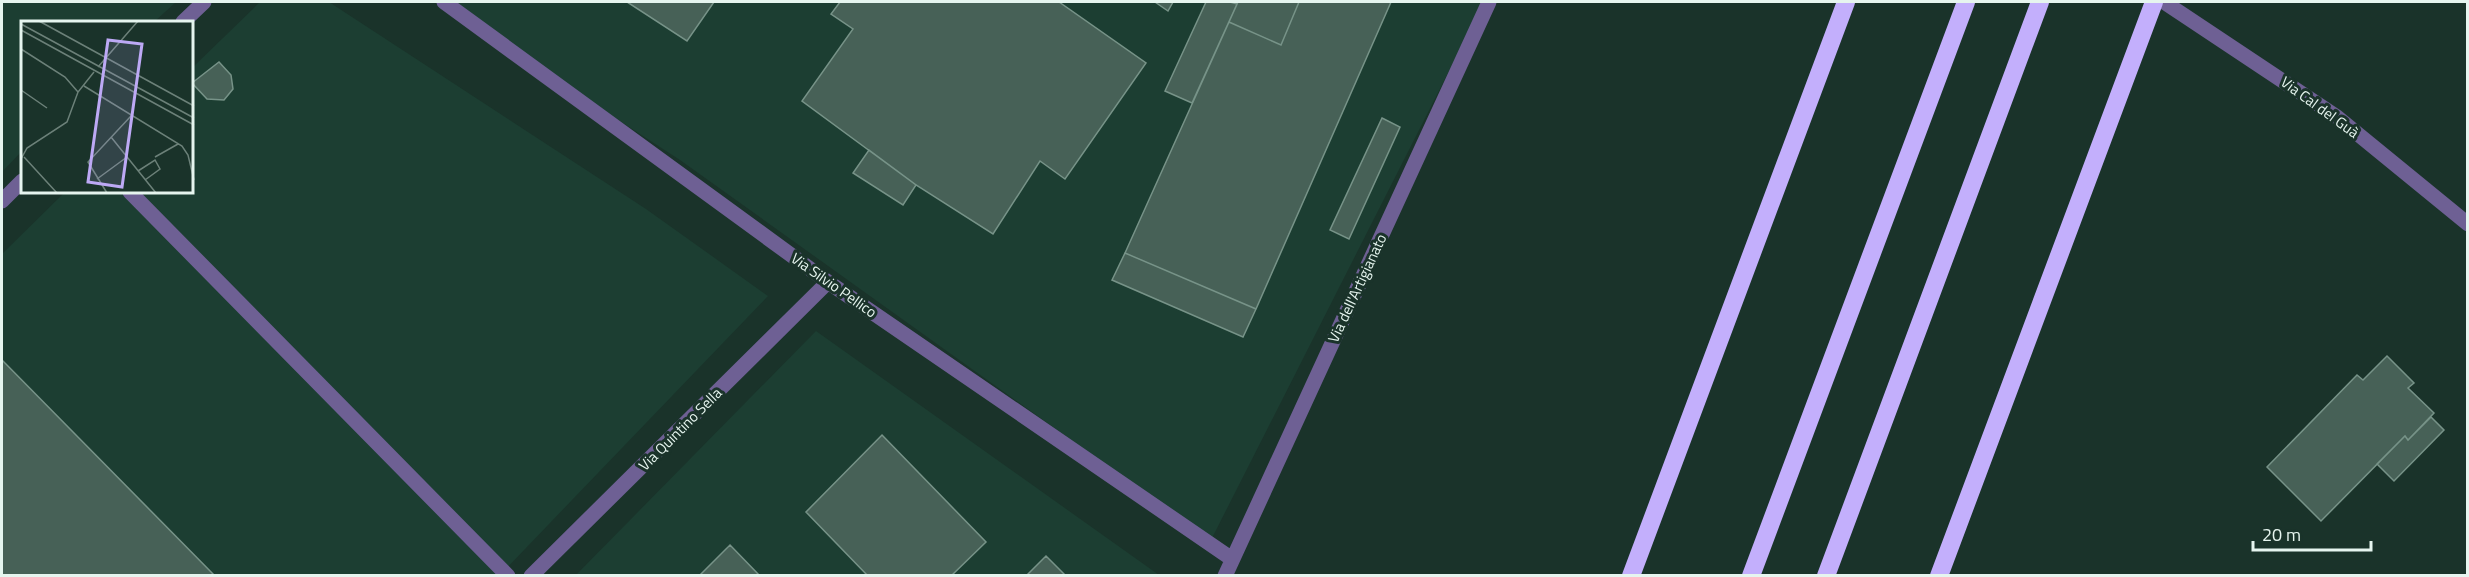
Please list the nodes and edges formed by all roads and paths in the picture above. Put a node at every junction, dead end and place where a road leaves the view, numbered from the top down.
1 (204, 2) edge
2 (444, 2) edge
3 (1489, 2) edge
4 (1846, 2) edge
5 (1966, 2) edge
6 (2040, 2) edge
7 (2161, 2) edge
8 (184, 21) edge
9 (21, 182) edge
10 (132, 194) edge
11 (2, 201) edge
12 (2468, 224) edge
13 (828, 282) junction
14 (1232, 559) junction
15 (508, 576) edge
16 (531, 576) edge
17 (1225, 576) edge
18 (1631, 576) edge
19 (1751, 576) edge
20 (1826, 576) edge
21 (1939, 576) edge

1 - 8 street
2 - 13 street, Via Silvio Pellico
3 - 14 street, Via dell'Artigianato
4 - 18 highway
5 - 19 highway
6 - 20 highway
7 - 12 street, Via Cal del Guà
7 - 21 highway
9 - 11 street
10 - 15 street
13 - 14 street, Via Silvio Pellico
13 - 16 street, Via Quintino Sella
14 - 17 street, Via dell'Artigianato

